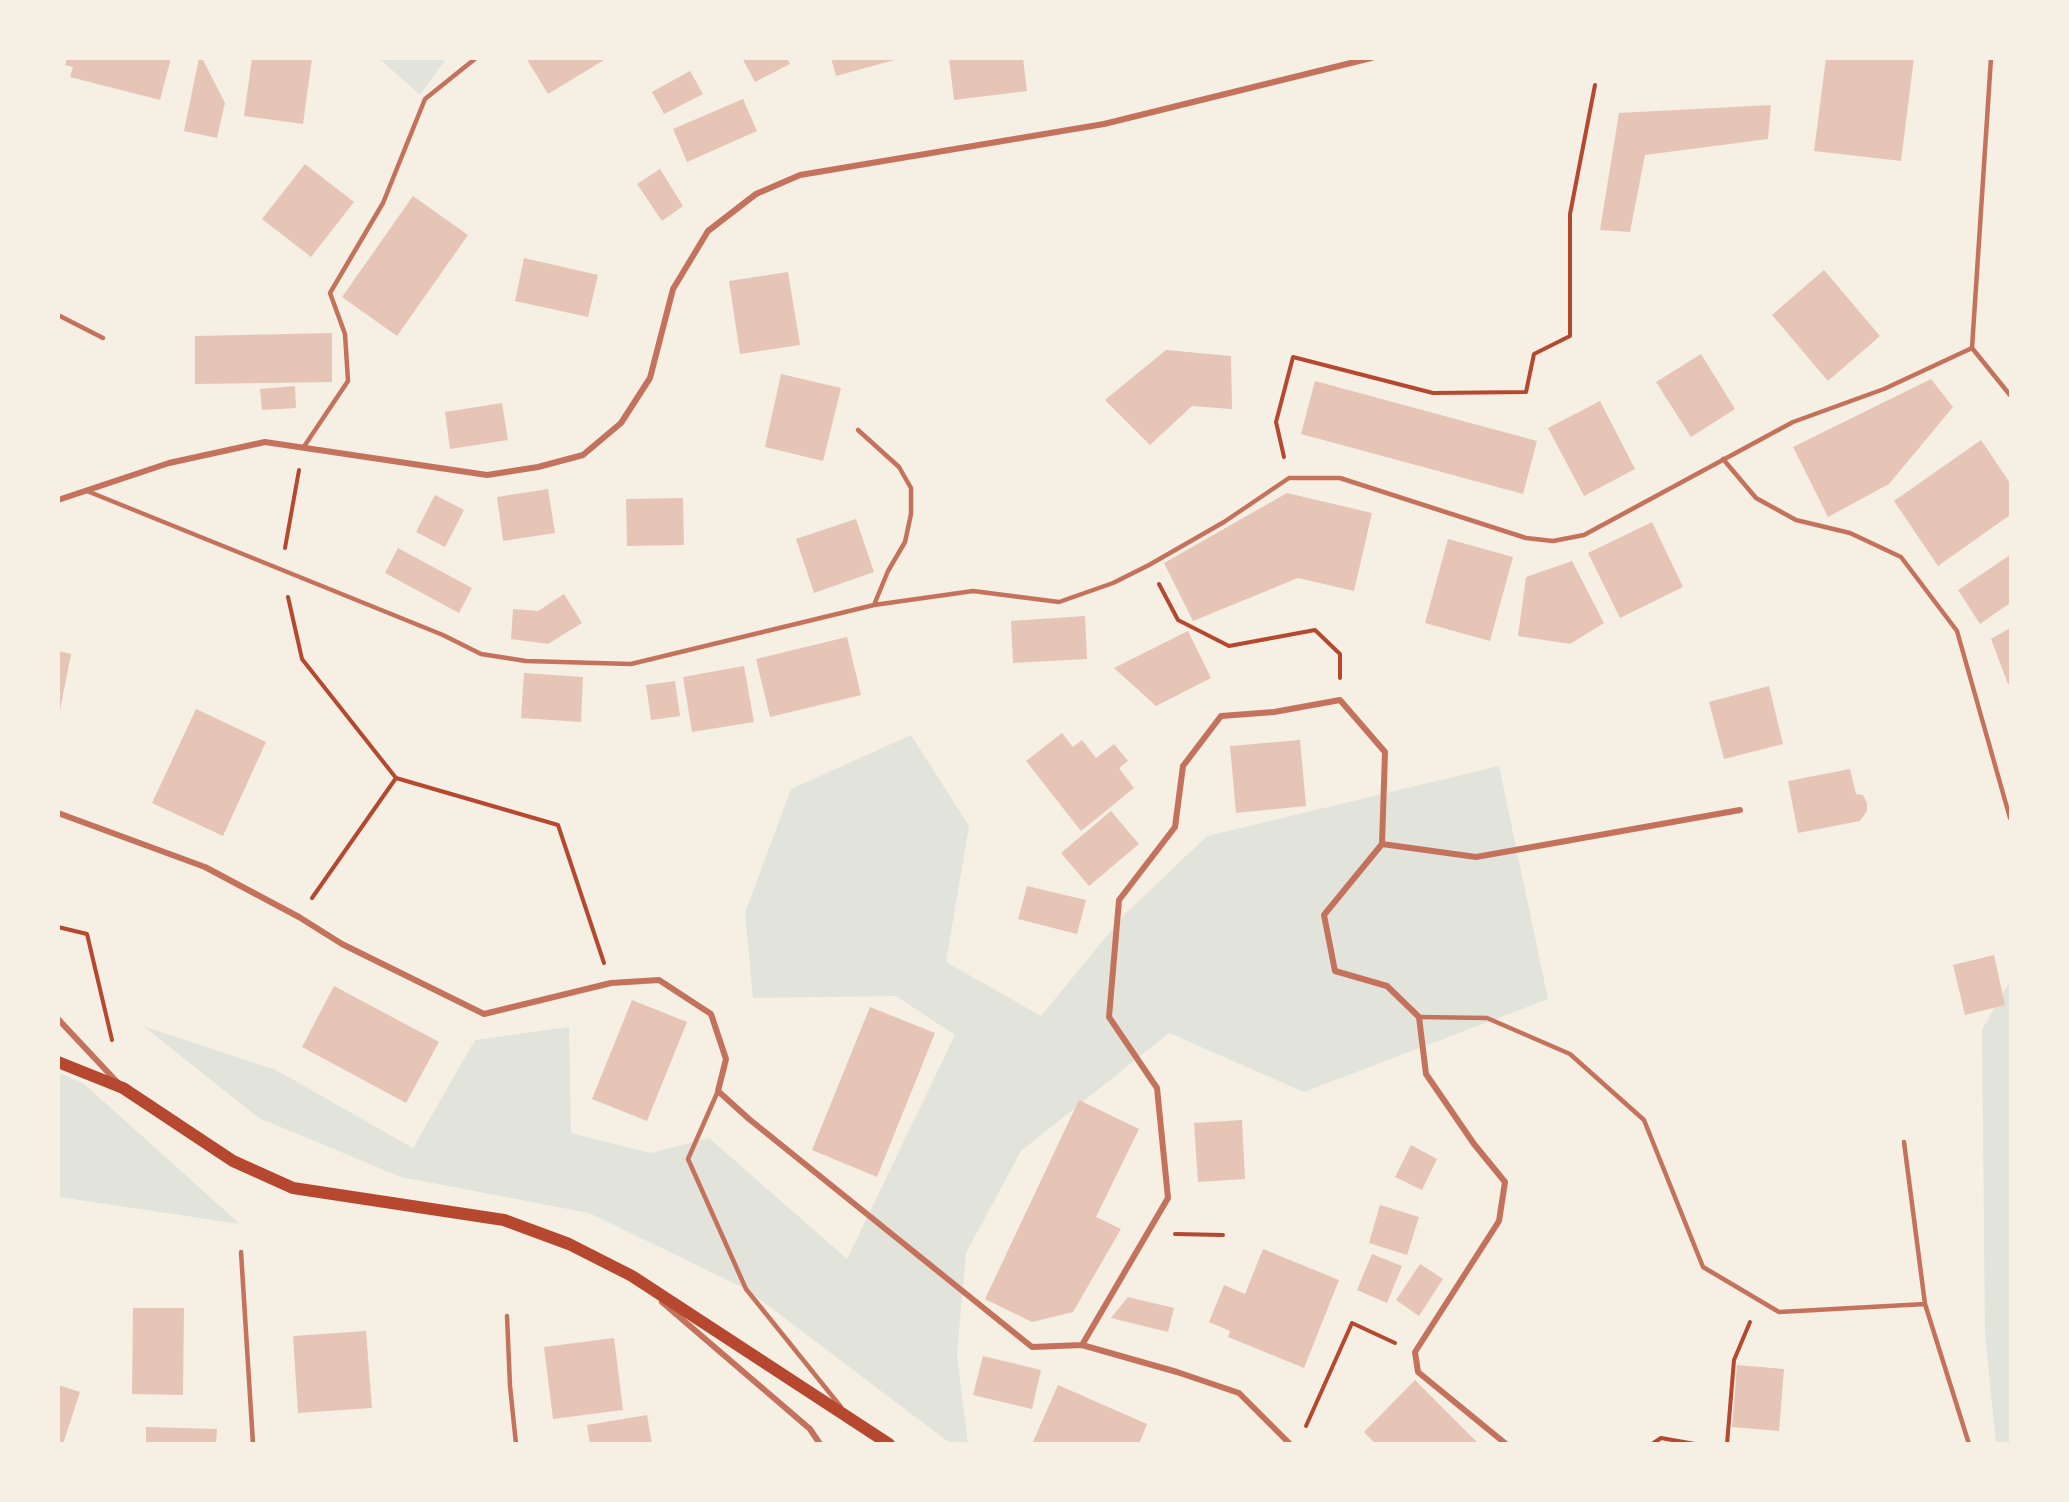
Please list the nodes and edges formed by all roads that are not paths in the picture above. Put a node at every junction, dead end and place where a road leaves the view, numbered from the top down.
1 (476, 58) edge
2 (1371, 58) edge
3 (1992, 58) edge
4 (58, 315) edge
5 (103, 338) dead end
6 (1972, 348) junction
7 (2010, 395) edge
8 (858, 430) dead end
9 (303, 448) junction
10 (1723, 459) junction
11 (87, 491) junction
12 (58, 500) edge
13 (874, 605) junction
14 (1740, 810) dead end
15 (58, 813) edge
16 (2010, 818) edge
17 (1382, 844) junction
18 (1419, 1017) junction
19 (58, 1019) edge
20 (58, 1062) edge
21 (123, 1088) junction
22 (718, 1091) junction
23 (1904, 1142) dead end
24 (242, 1252) dead end
25 (632, 1276) junction
26 (1924, 1304) junction
27 (507, 1316) dead end
28 (1082, 1345) junction
29 (850, 1418) junction
30 (253, 1443) edge
31 (516, 1443) edge
32 (820, 1443) edge
33 (889, 1443) edge
34 (1290, 1443) edge
35 (1506, 1443) edge
36 (1969, 1443) edge

1 - 9 lane
2 - 9 street
3 - 6 lane
4 - 5 lane
6 - 7 lane
6 - 10 lane
8 - 13 lane
9 - 11 street
10 - 13 lane
10 - 16 lane
11 - 12 street
11 - 13 lane
14 - 17 street
15 - 22 street
17 - 18 street
17 - 28 street
18 - 26 lane
18 - 35 street
19 - 21 street
20 - 21 main road
21 - 25 main road
22 - 28 street
22 - 29 lane
23 - 26 lane
24 - 30 lane
25 - 29 main road
25 - 32 street
26 - 36 lane
27 - 31 lane
28 - 34 street
29 - 33 main road

